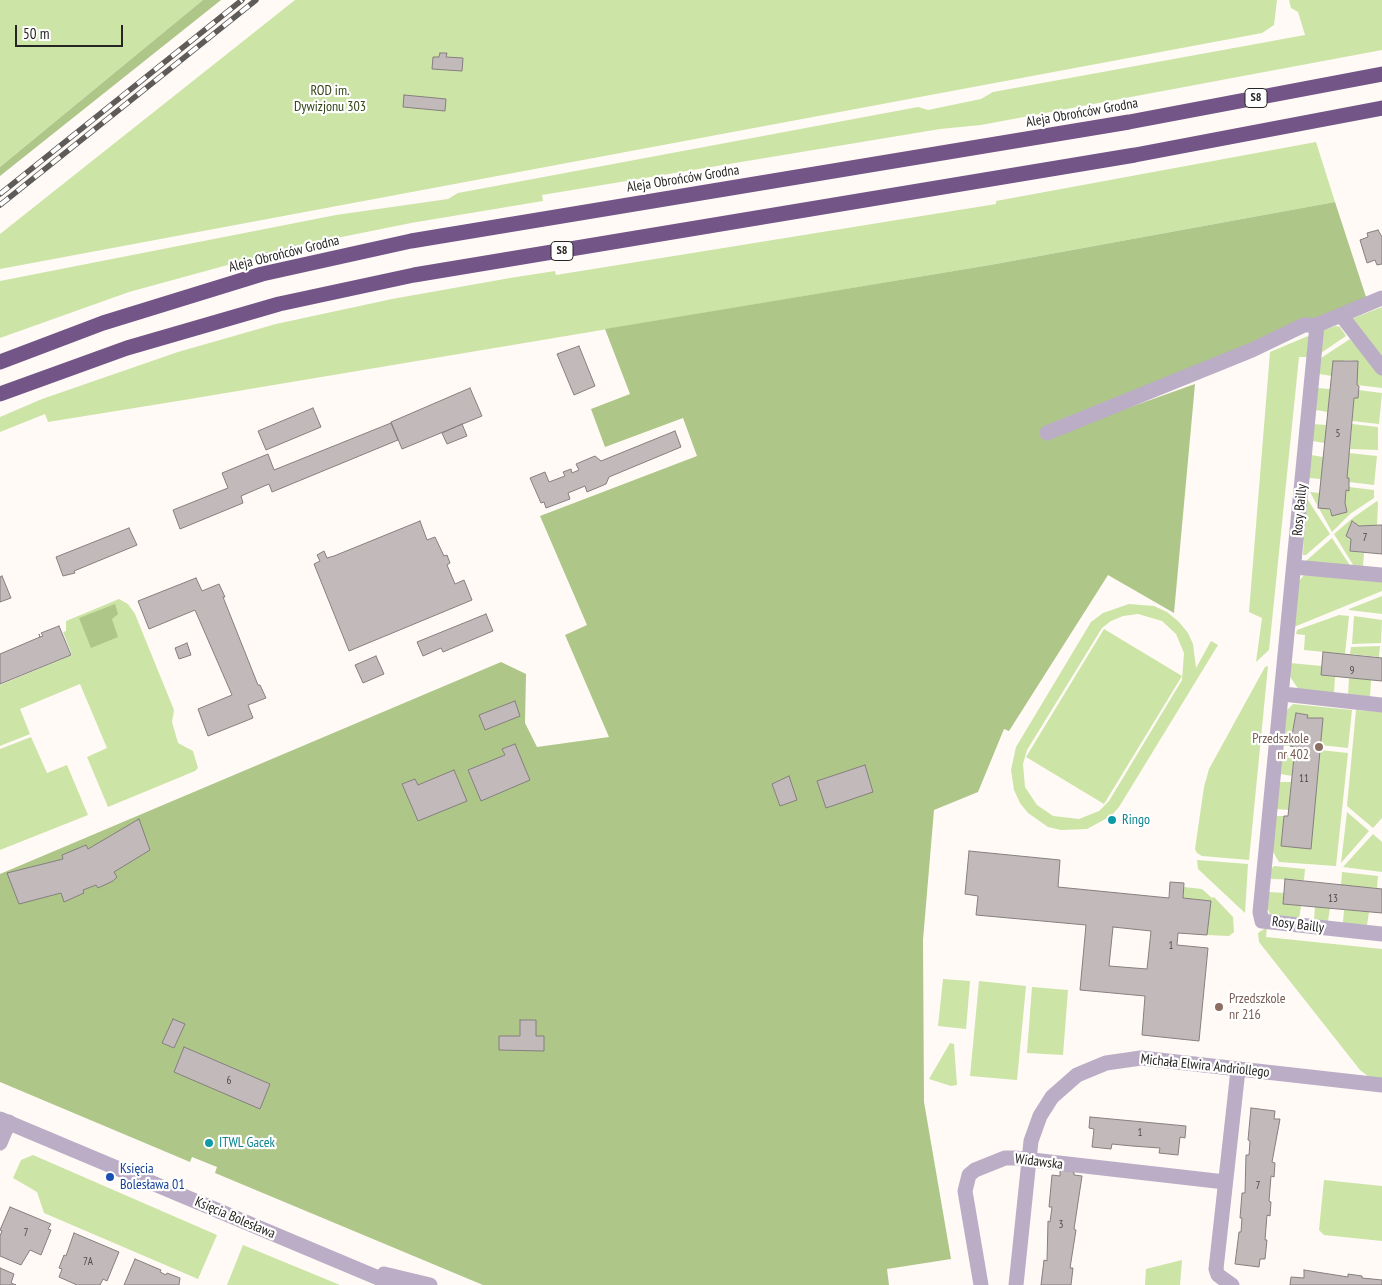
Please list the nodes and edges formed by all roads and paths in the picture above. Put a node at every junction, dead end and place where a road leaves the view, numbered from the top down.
1 (1382, 74) edge
2 (1382, 108) edge
3 (1382, 298) edge
4 (1341, 315) junction
5 (1317, 325) junction
6 (0, 362) edge
7 (1382, 368) edge
8 (0, 394) edge
9 (1047, 433) dead end
10 (1294, 567) junction
11 (1382, 575) edge
12 (1282, 694) junction
13 (1382, 705) edge
14 (1382, 934) edge
15 (1238, 1070) junction
16 (1382, 1085) edge
17 (4, 1120) edge
18 (0, 1144) edge
19 (1029, 1160) junction
20 (1224, 1182) junction
21 (360, 1270) junction
22 (395, 1285) edge
23 (430, 1285) edge
24 (982, 1285) edge
25 (1016, 1285) edge
26 (1232, 1285) edge

1 - 6 highway, Aleja Obrońców Grodna / S8
2 - 8 highway, S8
3 - 4 street
4 - 5 street
4 - 7 street
5 - 9 street
5 - 10 street, Rosy Bailly
10 - 11 street
10 - 12 street, Rosy Bailly
12 - 13 street
12 - 14 street, Rosy Bailly
15 - 16 street, Michała Elwira Andriollego
15 - 19 street, Michała Elwira Andriollego
15 - 20 street
17 - 18 street
17 - 21 street, Księcia Bolesława
19 - 20 street, Widawska
19 - 24 street, Widawska
19 - 25 street, Michała Elwira Andriollego
20 - 26 street
21 - 22 street, Księcia Bolesława
21 - 23 street, Księcia Bolesława

